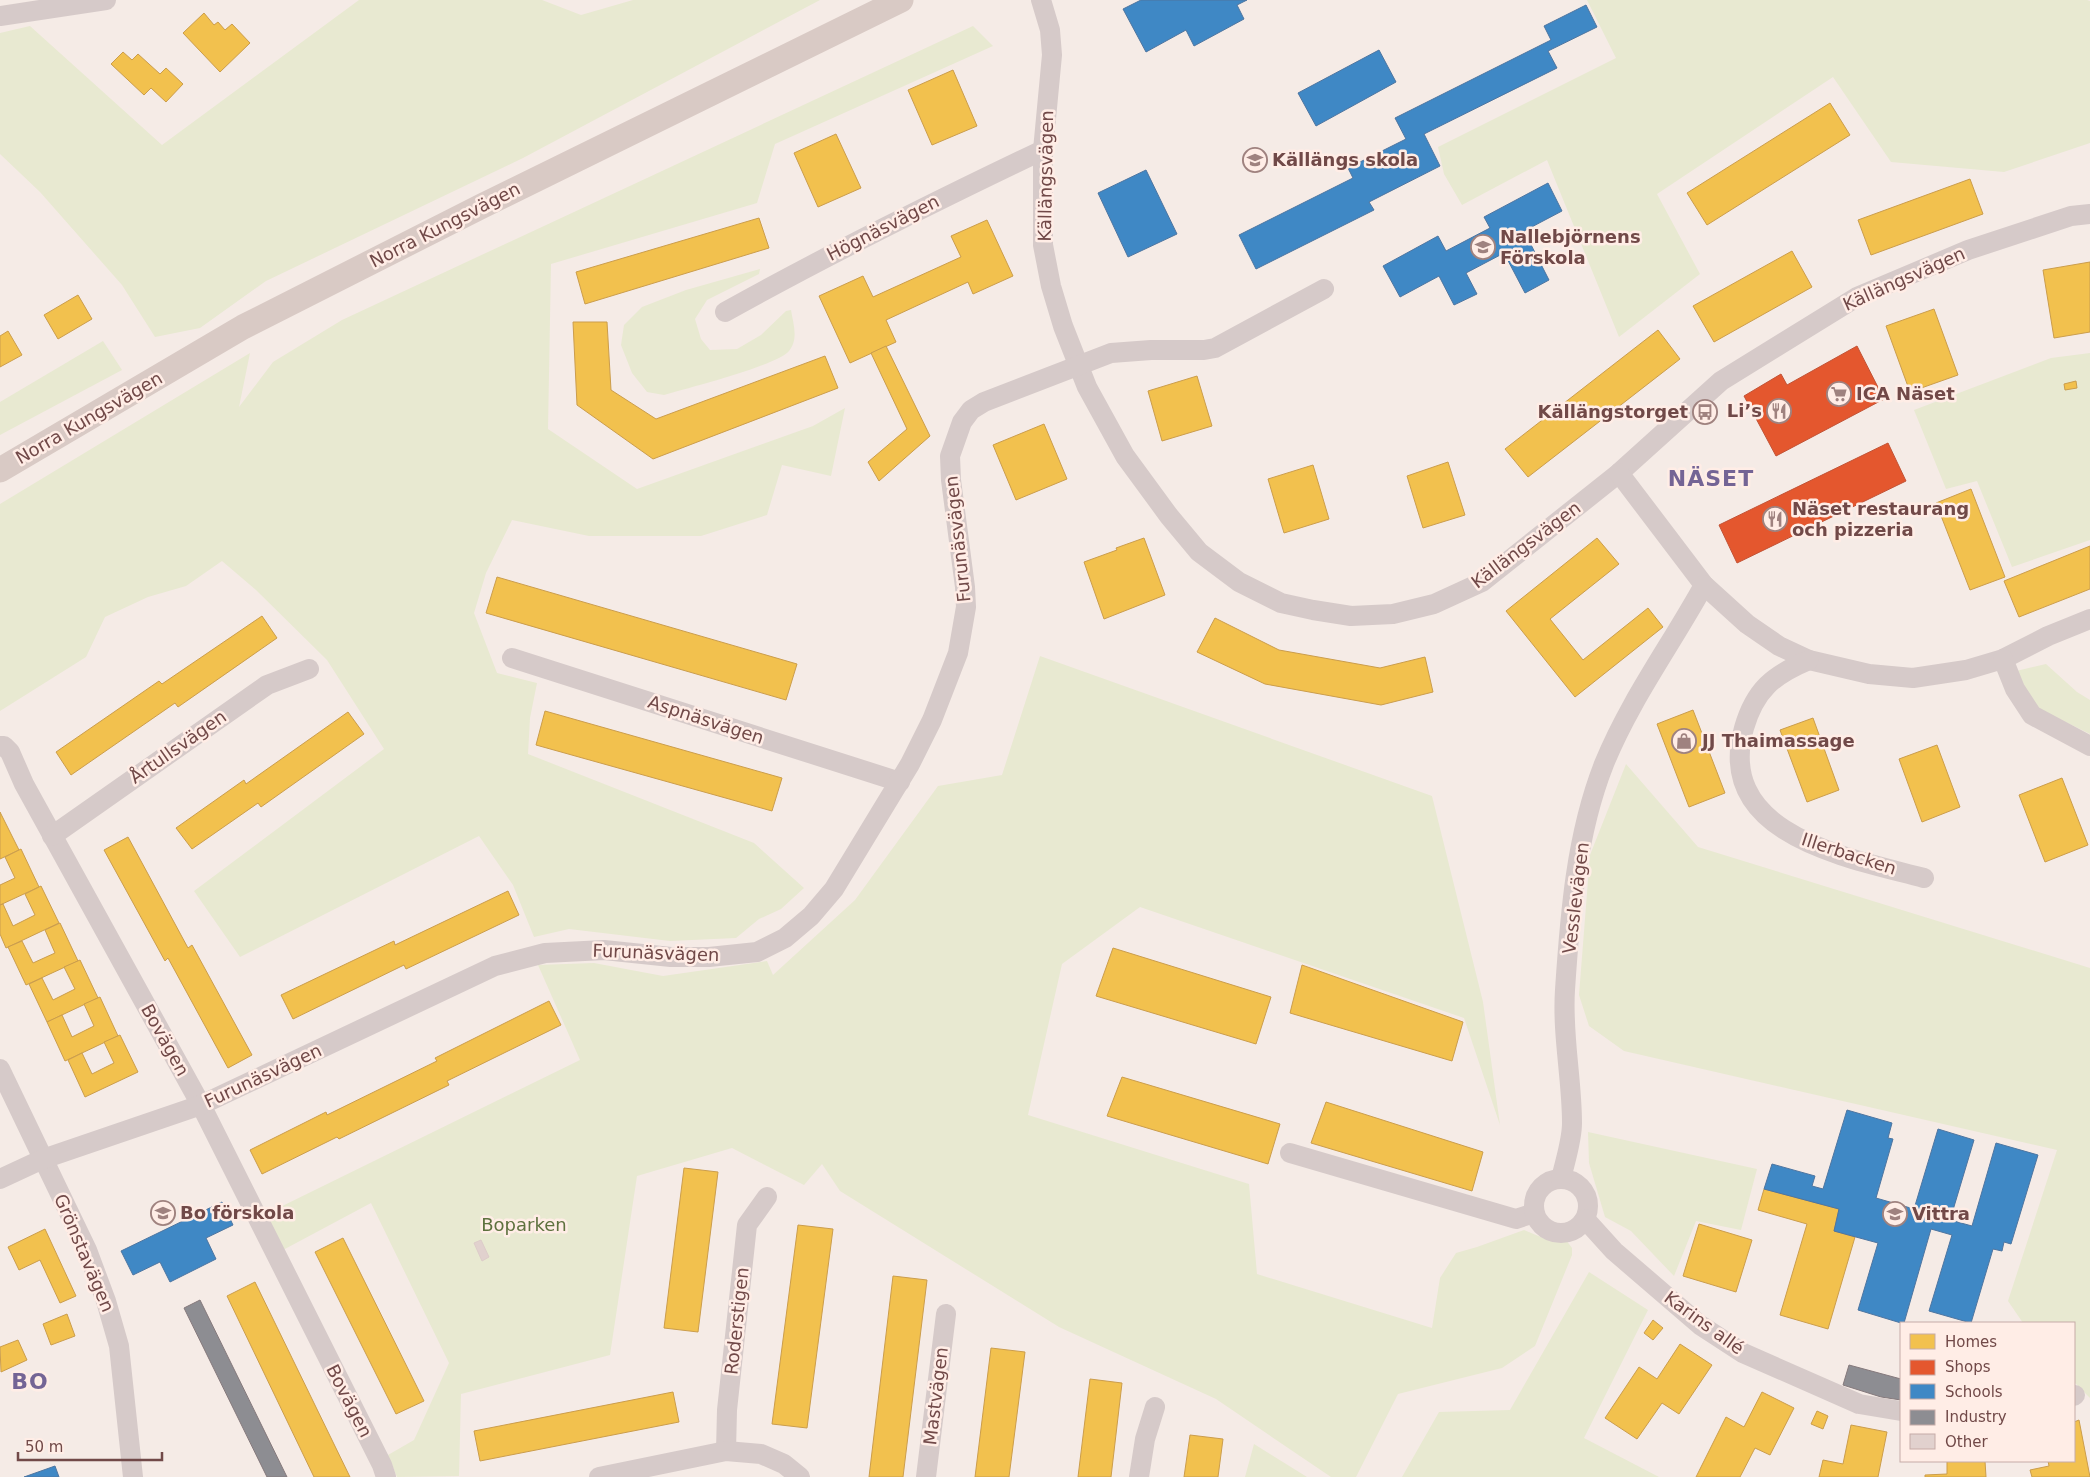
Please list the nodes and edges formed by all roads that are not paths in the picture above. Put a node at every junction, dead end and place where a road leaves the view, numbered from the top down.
1 (106, 0) edge
2 (901, 0) edge
3 (1041, 0) edge
4 (0, 16) edge
5 (1043, 150) junction
6 (2090, 214) edge
7 (1324, 289) dead end
8 (725, 312) dead end
9 (1077, 366) junction
10 (0, 470) edge
11 (1619, 474) junction
12 (1704, 585) junction
13 (2090, 619) edge
14 (512, 658) dead end
15 (2003, 659) junction
16 (1809, 660) junction
17 (309, 669) dead end
18 (0, 746) edge
19 (2090, 746) edge
20 (900, 782) junction
21 (52, 836) junction
22 (1924, 878) dead end
23 (0, 1069) edge
24 (201, 1105) junction
25 (1290, 1153) dead end
26 (43, 1158) junction
27 (0, 1179) edge
28 (1561, 1179) junction
29 (767, 1197) dead end
30 (1534, 1213) junction
31 (1585, 1219) junction
32 (946, 1314) dead end
33 (1155, 1407) dead end
34 (1900, 1411) edge
35 (726, 1451) junction
36 (134, 1477) edge
37 (386, 1477) edge
38 (599, 1477) edge
39 (800, 1477) edge
40 (926, 1477) edge
41 (1139, 1477) edge

1 - 4 street
2 - 10 main road, Norra Kungsvägen
3 - 5 street, Källängsvägen
5 - 8 street, Högnäsvägen
5 - 9 street, Källängsvägen
6 - 11 street, Källängsvägen
7 - 9 street, Furunäsvägen
9 - 11 street, Källängsvägen
9 - 20 street, Furunäsvägen
11 - 12 street
12 - 16 street
12 - 28 street, Vesslevägen
13 - 15 street
14 - 20 street, Aspnäsvägen
15 - 16 street
15 - 19 street
16 - 22 street, Illerbacken
17 - 21 street, Årtullsvägen
18 - 21 street, Bovägen
20 - 24 street, Furunäsvägen
21 - 24 street, Bovägen
23 - 26 street, Grönstavägen
24 - 26 street, Furunäsvägen
24 - 37 street, Bovägen
25 - 30 street
26 - 27 street, Furunäsvägen
26 - 36 street, Grönstavägen
28 - 30 street
28 - 31 street
29 - 35 street, Roderstigen
30 - 31 street
31 - 34 street, Karins allé
32 - 40 street, Mastvägen
33 - 41 street
35 - 38 street
35 - 39 street

